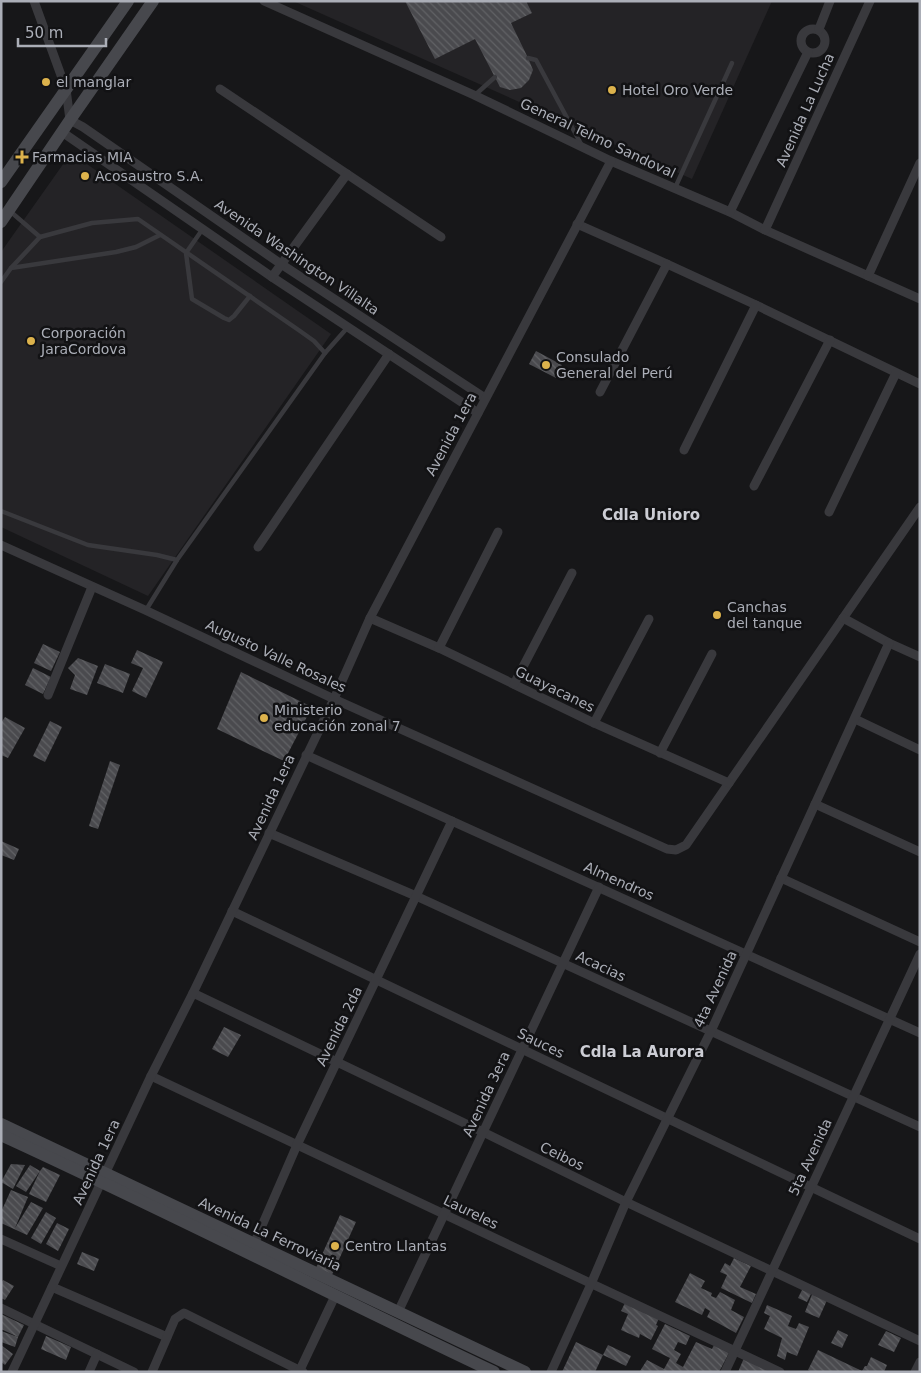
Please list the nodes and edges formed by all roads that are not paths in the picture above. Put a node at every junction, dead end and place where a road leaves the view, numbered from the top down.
1 (34, 1) edge
2 (128, 1) edge
3 (153, 1) edge
4 (264, 1) edge
5 (830, 1) edge
6 (870, 1) edge
7 (819, 29) junction
8 (808, 52) junction
9 (528, 58) dead end
10 (732, 63) dead end
11 (495, 77) dead end
12 (66, 89) junction
13 (220, 89) dead end
14 (474, 96) junction
15 (70, 120) junction
16 (62, 132) junction
17 (583, 148) junction
18 (611, 161) junction
19 (920, 163) edge
20 (347, 174) junction
21 (1, 182) edge
22 (675, 188) junction
23 (9, 211) junction
24 (730, 212) junction
25 (1, 222) edge
26 (577, 224) junction
27 (202, 229) junction
28 (766, 230) junction
29 (160, 235) junction
30 (40, 237) junction
31 (441, 237) dead end
32 (186, 253) junction
33 (281, 264) junction
34 (667, 264) junction
35 (11, 268) junction
36 (868, 276) junction
37 (272, 277) junction
38 (1, 282) edge
39 (250, 296) junction
40 (920, 299) edge
41 (756, 305) junction
42 (348, 327) junction
43 (830, 340) junction
44 (326, 353) junction
45 (389, 354) junction
46 (896, 373) junction
47 (920, 384) edge
48 (600, 392) dead end
49 (486, 398) junction
50 (478, 412) junction
51 (684, 450) dead end
52 (754, 486) dead end
53 (920, 507) edge
54 (1, 511) edge
55 (829, 512) dead end
56 (498, 532) dead end
57 (1, 545) edge
58 (258, 547) dead end
59 (177, 560) junction
60 (572, 573) dead end
61 (92, 586) junction
62 (145, 610) junction
63 (370, 618) junction
64 (842, 618) junction
65 (649, 619) dead end
66 (890, 643) junction
67 (439, 648) junction
68 (712, 654) dead end
69 (920, 658) edge
70 (514, 684) junction
71 (48, 695) dead end
72 (334, 698) junction
73 (854, 719) junction
74 (594, 723) junction
75 (920, 750) edge
76 (660, 753) junction
77 (306, 755) junction
78 (729, 783) junction
79 (815, 804) junction
80 (452, 821) junction
81 (269, 833) junction
82 (920, 852) edge
83 (781, 878) junction
84 (599, 887) junction
85 (416, 896) junction
86 (232, 912) junction
87 (920, 942) edge
88 (746, 954) junction
89 (920, 954) edge
90 (563, 963) junction
91 (376, 980) junction
92 (193, 993) junction
93 (890, 1019) junction
94 (711, 1031) junction
95 (920, 1033) edge
96 (522, 1049) junction
97 (337, 1062) junction
98 (151, 1076) junction
99 (854, 1097) junction
100 (668, 1119) junction
101 (1, 1124) edge
102 (920, 1127) edge
103 (483, 1132) junction
104 (1, 1135) edge
105 (297, 1145) junction
106 (104, 1177) junction
107 (811, 1188) junction
108 (626, 1202) junction
109 (444, 1214) junction
110 (1, 1239) edge
111 (920, 1239) edge
112 (254, 1244) junction
113 (61, 1266) junction
114 (773, 1272) junction
115 (591, 1284) junction
116 (52, 1286) junction
117 (335, 1296) junction
118 (1, 1308) edge
119 (398, 1312) junction
120 (34, 1325) junction
121 (167, 1336) junction
122 (920, 1341) edge
123 (735, 1351) junction
124 (97, 1354) junction
125 (920, 1362) edge
126 (301, 1371) edge
127 (12, 1372) edge
128 (89, 1372) edge
129 (134, 1372) edge
130 (152, 1372) edge
131 (494, 1372) edge
132 (525, 1372) edge
133 (551, 1372) edge
134 (726, 1372) edge
135 (780, 1372) edge
136 (915, 1372) edge

1 - 12 street
2 - 12 main road
3 - 15 main road
4 - 14 street, General Telmo Sandoval
5 - 7 street
6 - 28 street, Avenida La Lucha
7 - 8 street
7 - 8 street
8 - 24 street
9 - 17 lane
10 - 22 lane
11 - 14 lane
12 - 15 street
12 - 21 main road
13 - 20 street
14 - 17 street, General Telmo Sandoval
15 - 16 main road
15 - 33 street, Avenida Washington Villalta
16 - 23 main road
16 - 27 street
17 - 18 street, General Telmo Sandoval
18 - 22 street, General Telmo Sandoval
18 - 26 street, Avenida 1era
19 - 36 street
20 - 31 street
20 - 33 street
22 - 24 street, General Telmo Sandoval
23 - 25 main road
23 - 30 lane
24 - 28 street, General Telmo Sandoval
26 - 34 street
26 - 49 street, Avenida 1era
27 - 32 lane
27 - 37 street
28 - 36 street, General Telmo Sandoval
29 - 30 lane
29 - 32 lane
29 - 35 lane
30 - 35 lane
32 - 39 lane
32 - 39 lane
33 - 37 street
33 - 49 street, Avenida Washington Villalta
34 - 41 street
34 - 48 street
35 - 38 lane
36 - 40 street, General Telmo Sandoval
37 - 42 street
39 - 44 lane
41 - 43 street
41 - 51 street
42 - 44 lane
42 - 45 street
43 - 46 street
43 - 52 street
44 - 59 lane
45 - 50 street
45 - 58 street
46 - 47 street
46 - 55 street
49 - 50 street, Avenida 1era
50 - 63 street, Avenida 1era
53 - 64 street
54 - 59 lane
56 - 67 street
57 - 61 street, Augusto Valle Rosales
59 - 62 lane
60 - 70 street
61 - 62 street, Augusto Valle Rosales
61 - 71 street
62 - 72 street, Augusto Valle Rosales
63 - 67 street, Guayacanes
63 - 72 street, Avenida 1era
64 - 66 street
64 - 78 street
65 - 74 street
66 - 69 street
66 - 73 street, 4ta Avenida
67 - 70 street, Guayacanes
68 - 76 street
70 - 74 street, Guayacanes
72 - 77 street, Avenida 1era
72 - 78 street, Augusto Valle Rosales
73 - 75 street
73 - 79 street, 4ta Avenida
74 - 76 street, Guayacanes
76 - 78 street, Guayacanes
77 - 80 street, Almendros
77 - 81 street, Avenida 1era
79 - 82 street
79 - 83 street, 4ta Avenida
80 - 84 street, Almendros
80 - 85 street, Avenida 2da
81 - 85 street, Acacias
81 - 86 street, Avenida 1era
83 - 87 street
83 - 88 street, 4ta Avenida
84 - 88 street, Almendros
84 - 90 street, Avenida 3era
85 - 90 street, Acacias
85 - 91 street, Avenida 2da
86 - 91 street, Sauces
86 - 92 street, Avenida 1era
88 - 93 street, Almendros
88 - 94 street, 4ta Avenida
89 - 93 street, 5ta Avenida
90 - 94 street, Acacias
90 - 96 street, Avenida 3era
91 - 96 street, Sauces
91 - 97 street, Avenida 2da
92 - 97 street, Ceibos
92 - 98 street, Avenida 1era
93 - 95 street, Almendros
93 - 99 street, 5ta Avenida
94 - 99 street, Acacias
94 - 100 street, 4ta Avenida
96 - 100 street, Sauces
96 - 103 street, Avenida 3era
97 - 103 street, Ceibos
97 - 105 street, Avenida 2da
98 - 105 street, Laureles
98 - 106 street, Avenida 1era
99 - 102 street, Acacias
99 - 107 street, 5ta Avenida
100 - 107 street, Sauces
100 - 108 street, 4ta Avenida
101 - 106 main road, Avenida La Ferroviaria
103 - 108 street, Ceibos
103 - 109 street, Avenida 3era
104 - 106 main road, Avenida La Ferroviaria
105 - 109 street, Laureles
105 - 112 street, Avenida 2da
106 - 112 main road, Avenida La Ferroviaria
106 - 113 street, Avenida 1era
106 - 117 main road, Avenida La Ferroviaria
107 - 111 street, Sauces
107 - 114 street, 5ta Avenida
108 - 114 street, Ceibos
108 - 115 street, 4ta Avenida
109 - 115 street, Laureles
109 - 119 street, Avenida 3era
110 - 113 street
112 - 119 main road, Avenida La Ferroviaria
113 - 116 street, Avenida 1era
114 - 122 street, Ceibos
114 - 123 street, 5ta Avenida
115 - 123 street, Laureles
115 - 133 street, 4ta Avenida
116 - 120 street, Avenida 1era
116 - 121 street
117 - 126 street
117 - 131 main road, Avenida La Ferroviaria
118 - 120 street
119 - 132 main road, Avenida La Ferroviaria
120 - 124 street
120 - 127 street, Avenida 1era
121 - 126 street
121 - 130 street
123 - 134 street, 5ta Avenida
123 - 135 street, Laureles
124 - 128 street
124 - 129 street
125 - 136 street

